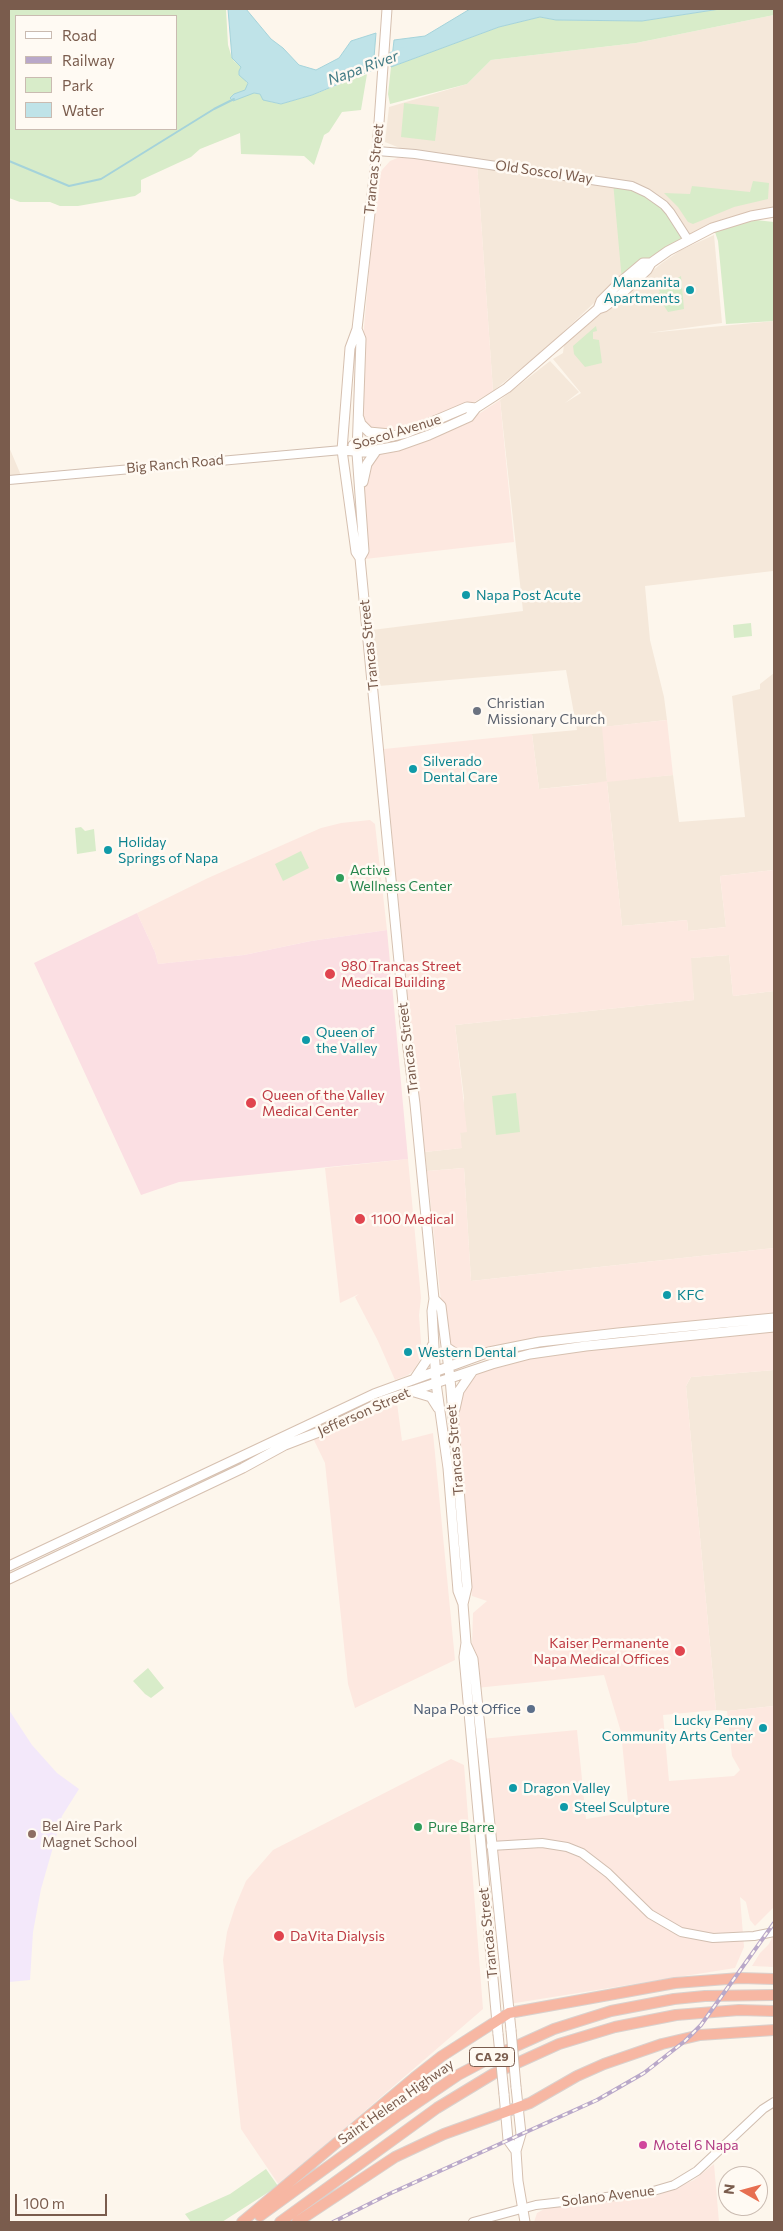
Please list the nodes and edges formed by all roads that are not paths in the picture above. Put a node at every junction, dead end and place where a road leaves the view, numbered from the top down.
1 (387, 9) edge
2 (377, 151) junction
3 (774, 212) edge
4 (688, 240) junction
5 (357, 329) junction
6 (358, 405) junction
7 (476, 408) junction
8 (459, 411) junction
9 (400, 434) junction
10 (428, 436) junction
11 (358, 448) junction
12 (342, 450) junction
13 (376, 451) junction
14 (9, 480) edge
15 (361, 512) junction
16 (360, 558) junction
17 (434, 1299) junction
18 (774, 1318) edge
19 (774, 1327) edge
20 (434, 1339) junction
21 (446, 1347) junction
22 (472, 1358) junction
23 (448, 1366) junction
24 (473, 1370) junction
25 (435, 1371) junction
26 (450, 1378) junction
27 (414, 1379) junction
28 (436, 1382) junction
29 (410, 1391) junction
30 (440, 1413) junction
31 (452, 1422) junction
32 (448, 1468) junction
33 (459, 1502) junction
34 (450, 1505) junction
35 (462, 1535) junction
36 (9, 1566) edge
37 (9, 1579) edge
38 (463, 1604) junction
39 (466, 1643) junction
40 (469, 1700) junction
41 (481, 1732) junction
42 (492, 1846) junction
43 (479, 1847) junction
44 (485, 1902) junction
45 (774, 1932) edge
46 (502, 1944) junction
47 (774, 1979) edge
48 (774, 1995) edge
49 (774, 2011) edge
50 (509, 2013) junction
51 (496, 2020) junction
52 (774, 2030) edge
53 (774, 2102) edge
54 (518, 2107) junction
55 (505, 2112) junction
56 (516, 2151) junction
57 (522, 2209) junction
58 (242, 2222) edge
59 (250, 2222) edge
60 (280, 2222) edge
61 (297, 2222) edge
62 (473, 2222) edge
63 (525, 2222) edge

1 - 2 main road, Trancas Street
2 - 4 street, Old Soscol Way
2 - 5 main road, Trancas Street
3 - 4 main road, Soscol Avenue
4 - 7 main road, Soscol Avenue
5 - 6 main road, Trancas Street
5 - 12 main road, Trancas Street
6 - 9 main road
6 - 11 main road, Trancas Street
7 - 8 main road, Soscol Avenue
7 - 10 main road, Soscol Avenue
8 - 9 main road, Soscol Avenue
8 - 10 main road
9 - 11 main road, Soscol Avenue
10 - 13 main road, Soscol Avenue
11 - 12 main road, Soscol Avenue
11 - 13 main road, Soscol Avenue
11 - 15 main road, Trancas Street
12 - 14 street, Big Ranch Road
12 - 16 main road, Trancas Street
13 - 15 main road
15 - 16 main road, Trancas Street
16 - 17 main road, Trancas Street
17 - 20 main road, Trancas Street
17 - 21 main road, Trancas Street
18 - 22 main road, Jefferson Street
19 - 24 main road, Jefferson Street
20 - 25 main road, Trancas Street
20 - 27 main road
21 - 22 main road
21 - 23 main road, Trancas Street
22 - 23 main road, Jefferson Street
23 - 25 main road, Jefferson Street
23 - 26 main road, Trancas Street
24 - 26 main road, Jefferson Street
24 - 31 main road
25 - 27 main road, Jefferson Street
25 - 28 main road, Trancas Street
26 - 28 main road, Jefferson Street
26 - 31 main road, Trancas Street
27 - 36 main road, Jefferson Street
28 - 29 main road, Jefferson Street
28 - 30 main road, Trancas Street
29 - 30 main road
29 - 37 main road, Jefferson Street
30 - 32 main road, Trancas Street
31 - 33 main road, Trancas Street
32 - 33 main road
32 - 34 main road, Trancas Street
33 - 35 main road, Trancas Street
34 - 35 main road
34 - 38 main road, Trancas Street
35 - 38 main road, Trancas Street
38 - 39 main road, Trancas Street
39 - 40 main road, Trancas Street
39 - 41 main road, Trancas Street
40 - 41 main road
40 - 43 main road, Trancas Street
41 - 42 main road, Trancas Street
42 - 43 main road
42 - 45 street
42 - 46 main road, Trancas Street
43 - 44 main road, Trancas Street
44 - 46 main road
44 - 51 main road, Trancas Street
46 - 50 main road, Trancas Street
47 - 50 highway
48 - 59 highway, Saint Helena Highway / CA 29
49 - 60 highway, Saint Helena Highway / CA 29
50 - 51 highway
50 - 54 main road, Trancas Street, bridge
51 - 55 main road, Trancas Street, bridge
51 - 58 highway
52 - 54 highway
53 - 57 street, Solano Avenue
54 - 55 highway
54 - 56 main road, Trancas Street
55 - 56 main road, Trancas Street
55 - 61 highway
56 - 57 main road
57 - 62 street, Solano Avenue
57 - 63 main road

